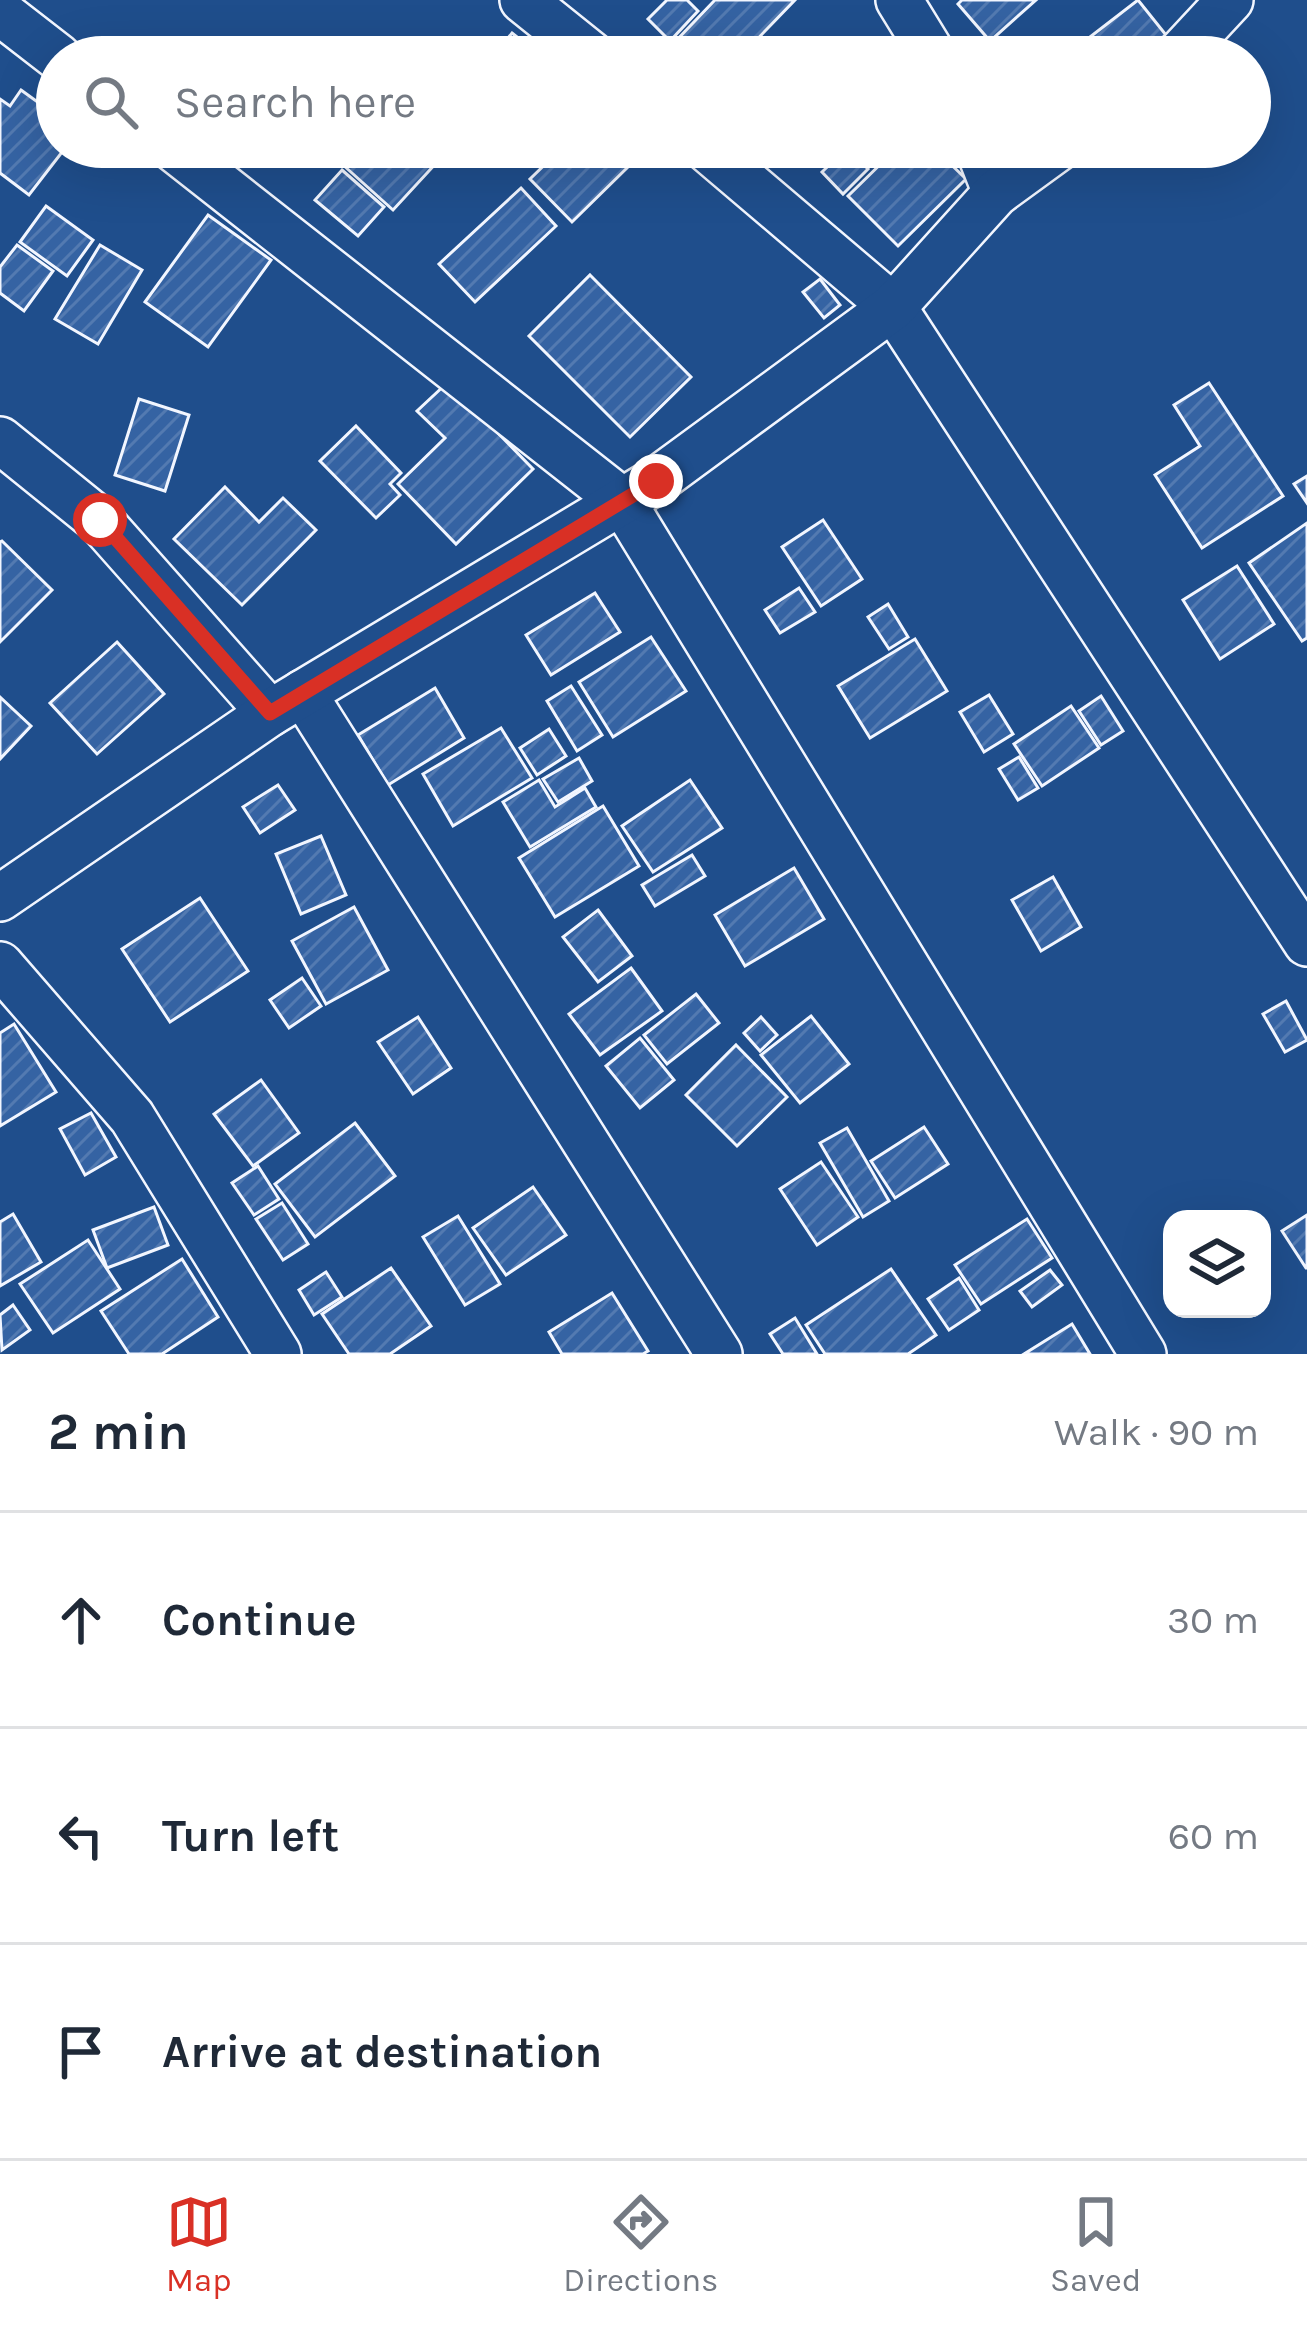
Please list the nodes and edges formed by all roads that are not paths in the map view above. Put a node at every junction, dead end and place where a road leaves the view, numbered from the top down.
1 (523, 0) edge
2 (899, 0) edge
3 (1230, 0) edge
4 (0, 12) edge
5 (568, 36) edge
6 (921, 36) edge
7 (1197, 36) edge
8 (36, 40) edge
9 (199, 168) edge
10 (730, 168) edge
11 (986, 168) edge
12 (1030, 168) edge
13 (996, 193) junction
14 (893, 308) junction
15 (0, 440) edge
16 (622, 502) junction
17 (286, 703) junction
18 (0, 898) edge
19 (1307, 943) edge
20 (0, 965) edge
21 (278, 1354) edge
22 (719, 1354) edge
23 (1142, 1354) edge

1 - 5 street
2 - 6 street
3 - 7 street
4 - 8 street
9 - 16 street
10 - 14 street
11 - 13 street
12 - 13 street
13 - 14 street
14 - 16 street
14 - 19 street
15 - 17 street
16 - 17 street
16 - 23 street
17 - 18 street
17 - 22 street
20 - 21 street

